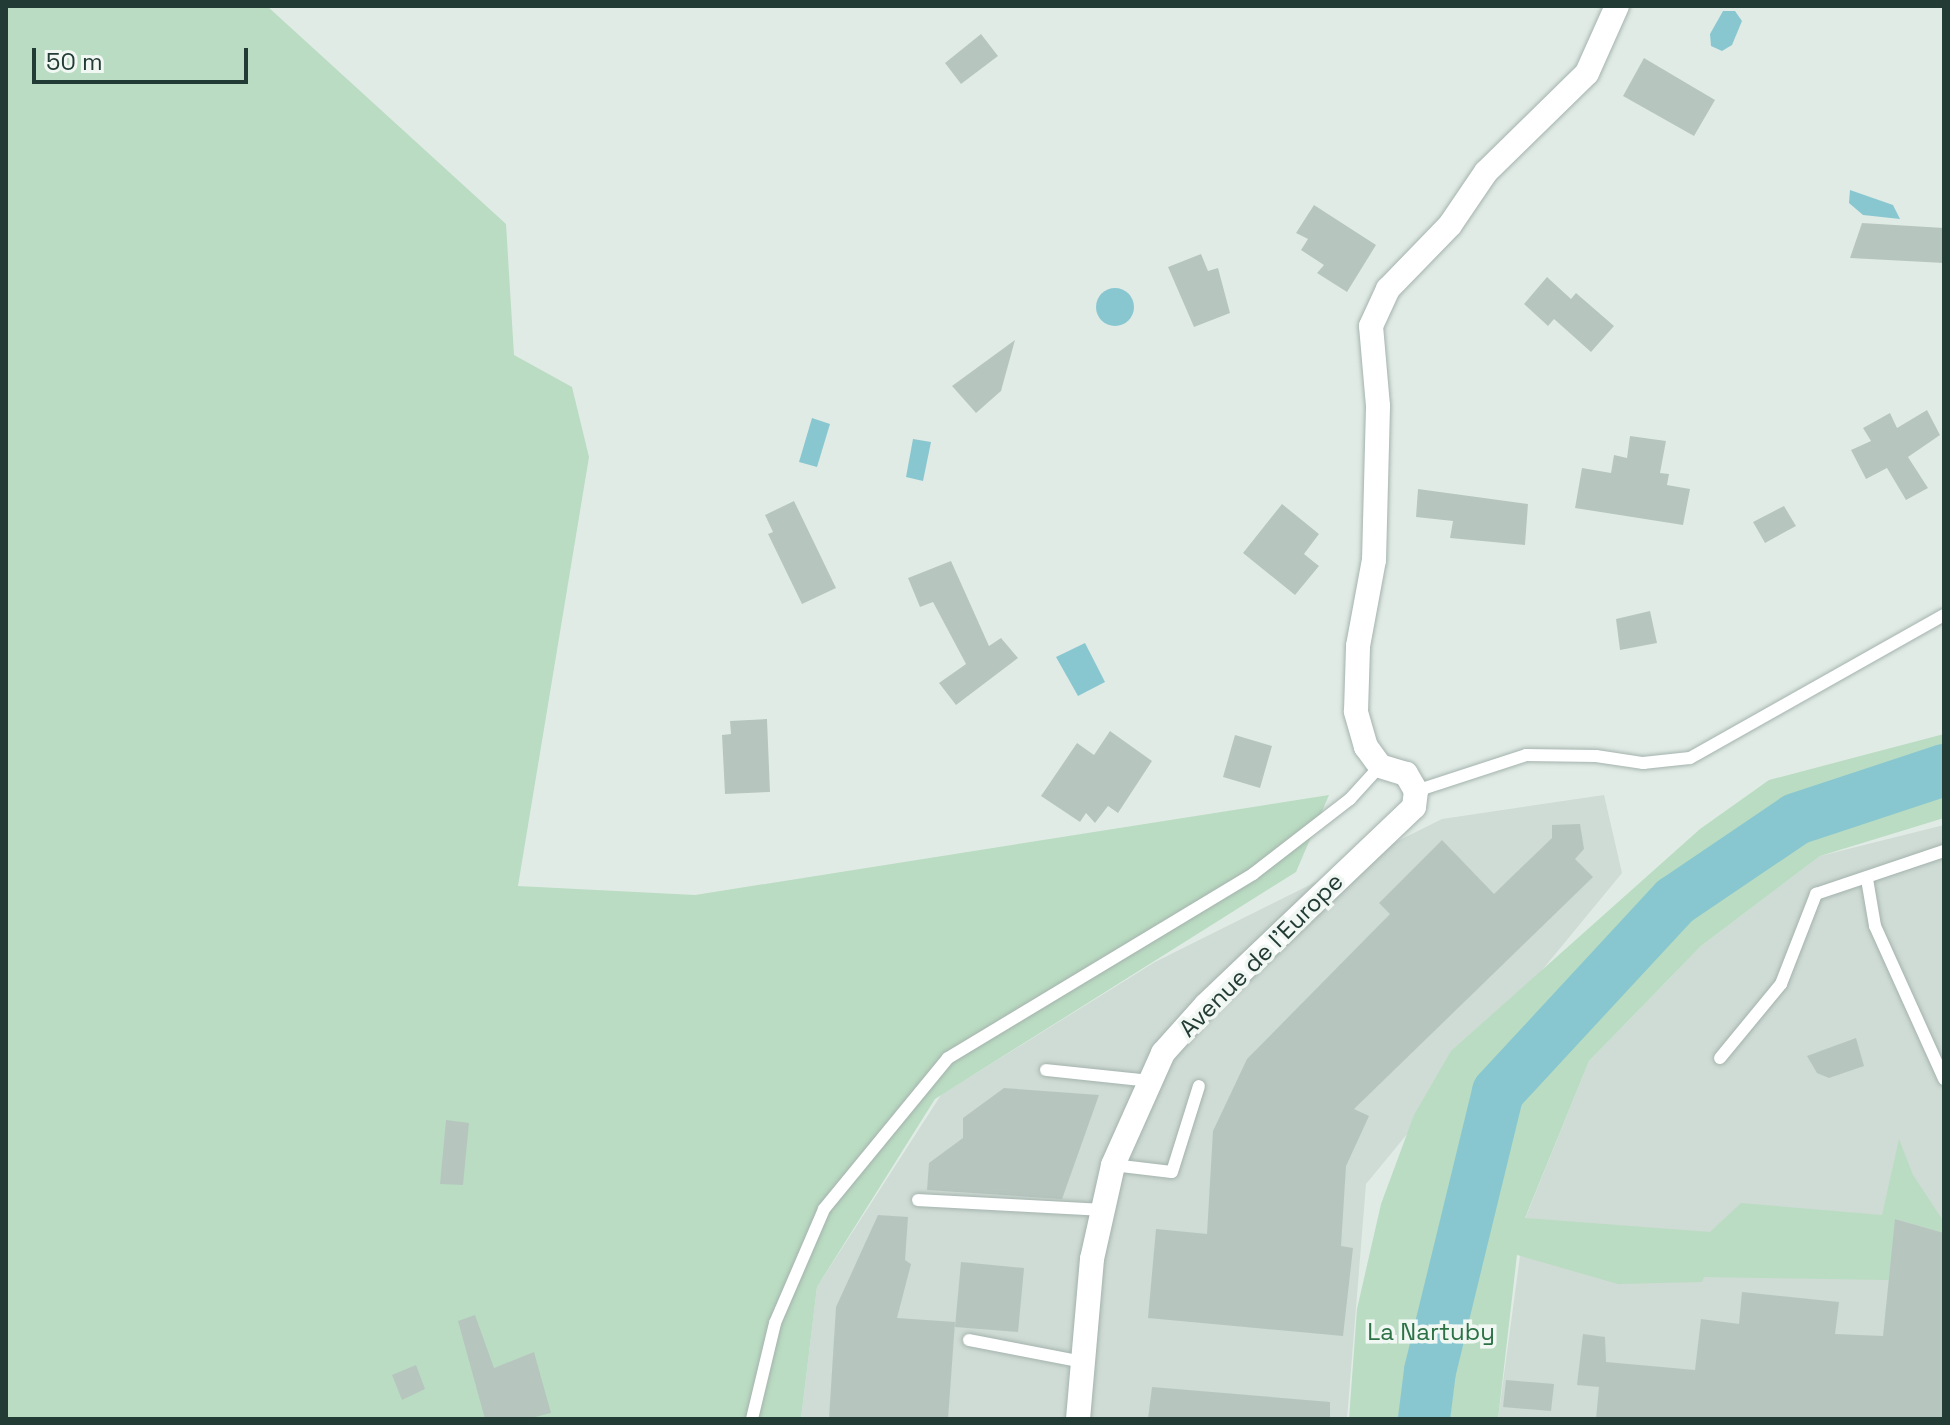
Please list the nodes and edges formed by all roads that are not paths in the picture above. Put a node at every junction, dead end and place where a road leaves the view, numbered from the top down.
1 (1617, 6) edge
2 (1944, 615) edge
3 (1380, 766) junction
4 (1416, 791) junction
5 (1944, 851) edge
6 (1867, 879) junction
7 (1720, 1058) dead end
8 (1046, 1070) dead end
9 (1944, 1079) edge
10 (1151, 1081) junction
11 (1199, 1086) dead end
12 (1113, 1165) junction
13 (918, 1200) dead end
14 (1103, 1210) junction
15 (969, 1340) dead end
16 (1083, 1362) junction
17 (752, 1419) edge
18 (1078, 1419) edge

1 - 3 street
2 - 4 lane
3 - 4 street
3 - 17 lane
4 - 10 street, Avenue de l'Europe
5 - 6 lane
6 - 7 lane
6 - 9 lane
8 - 10 lane
10 - 12 street, Avenue de l'Europe
11 - 12 lane
12 - 14 street, Avenue de l'Europe
13 - 14 lane
14 - 16 street, Avenue de l'Europe
15 - 16 lane
16 - 18 street, Avenue de l'Europe

